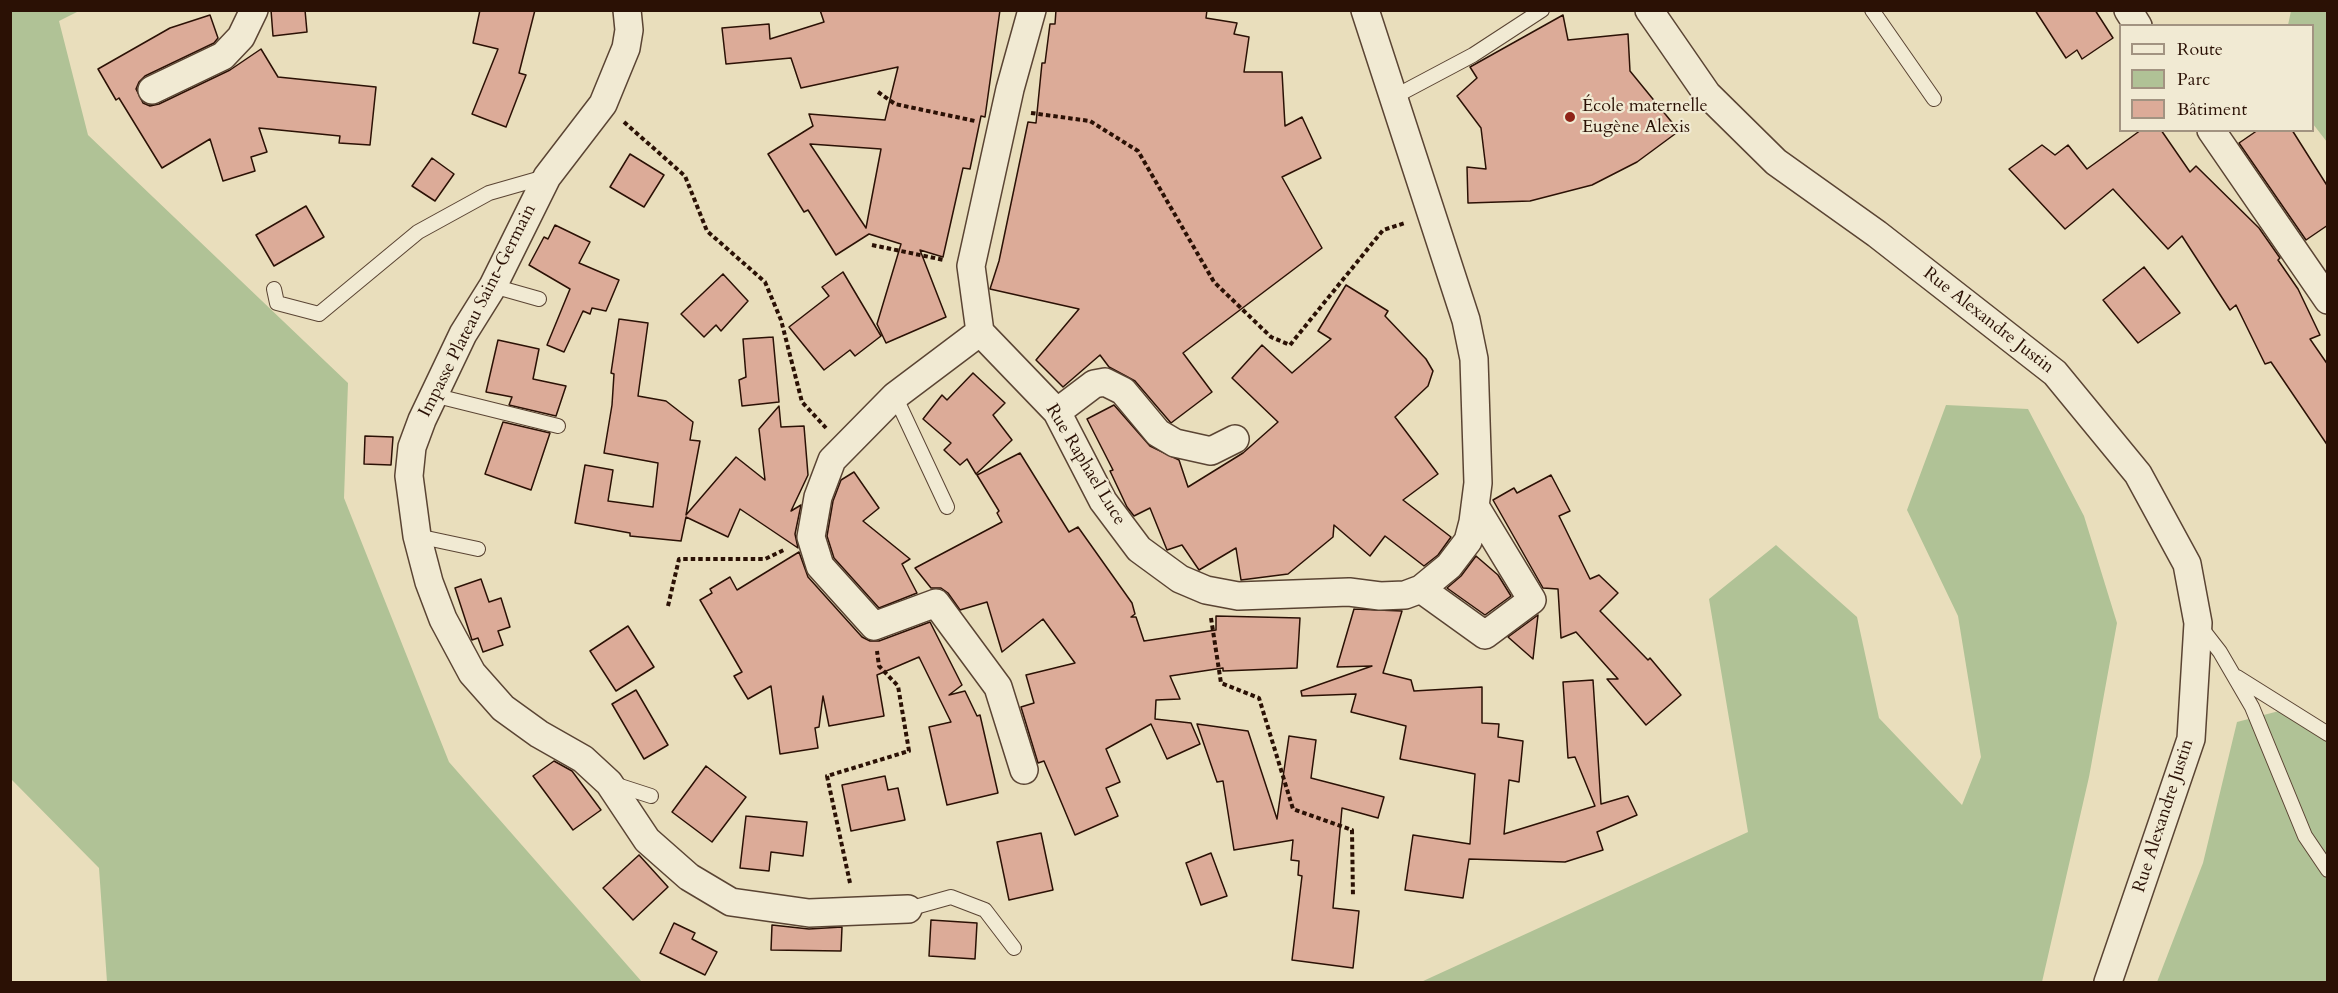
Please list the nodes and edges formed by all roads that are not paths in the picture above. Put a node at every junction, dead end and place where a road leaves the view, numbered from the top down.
1 (254, 10) edge
2 (627, 10) edge
3 (1032, 10) edge
4 (1365, 10) edge
5 (1542, 10) edge
6 (1649, 10) edge
7 (1872, 10) edge
8 (2128, 10) edge
9 (2137, 24) edge
10 (152, 90) dead end
11 (1392, 98) junction
12 (1934, 99) dead end
13 (2212, 132) edge
14 (547, 177) junction
15 (493, 286) junction
16 (274, 289) dead end
17 (539, 299) dead end
18 (2328, 300) edge
19 (980, 332) junction
20 (433, 395) junction
21 (895, 396) junction
22 (1057, 412) junction
23 (558, 426) dead end
24 (1235, 439) dead end
25 (1475, 506) junction
26 (947, 507) dead end
27 (417, 536) junction
28 (478, 549) dead end
29 (1421, 589) junction
30 (2198, 623) junction
31 (2235, 676) junction
32 (2328, 734) edge
33 (1024, 770) dead end
34 (609, 783) junction
35 (651, 796) dead end
36 (2328, 870) edge
37 (908, 909) joint
38 (1014, 948) dead end
39 (2108, 982) edge

1 - 10 street
2 - 14 street, Impasse Plateau Saint-Germain
3 - 19 street
4 - 11 street
5 - 11 lane
6 - 30 street, Rue Alexandre Justin
7 - 12 lane
8 - 9 street
11 - 25 street
13 - 18 street
14 - 15 street, Impasse Plateau Saint-Germain
14 - 16 lane
15 - 17 lane
15 - 20 street, Impasse Plateau Saint-Germain
19 - 21 street
19 - 22 street, Rue Raphael Luce
20 - 23 lane
20 - 27 street, Impasse Plateau Saint-Germain
21 - 26 lane
21 - 33 street
22 - 24 street
22 - 29 street, Rue Raphael Luce
25 - 29 street
25 - 29 street
27 - 28 lane
27 - 34 street, Impasse Plateau Saint-Germain
30 - 31 lane
30 - 39 street, Rue Alexandre Justin
31 - 32 lane
31 - 36 lane
34 - 35 lane
34 - 37 street, Impasse Plateau Saint-Germain
37 - 38 lane

